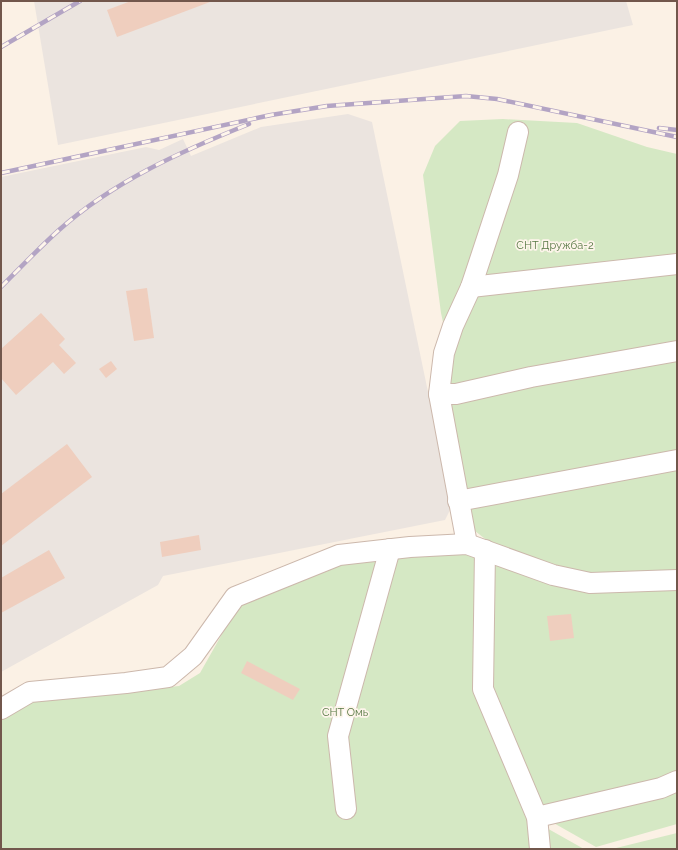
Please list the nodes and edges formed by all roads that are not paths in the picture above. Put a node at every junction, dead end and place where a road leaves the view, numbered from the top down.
1 (518, 132) dead end
2 (677, 264) edge
3 (471, 287) junction
4 (677, 351) edge
5 (439, 394) junction
6 (677, 460) edge
7 (458, 501) junction
8 (466, 544) junction
9 (390, 549) junction
10 (485, 550) junction
11 (675, 586) edge
12 (1, 710) edge
13 (677, 781) edge
14 (346, 809) dead end
15 (537, 817) junction
16 (540, 849) edge

1 - 3 lane
2 - 3 lane
3 - 5 lane
4 - 5 lane
5 - 7 lane
6 - 7 lane
7 - 8 lane
8 - 9 lane
8 - 10 lane
9 - 12 lane
9 - 14 lane
10 - 11 lane
10 - 15 lane
13 - 15 lane
15 - 16 lane

